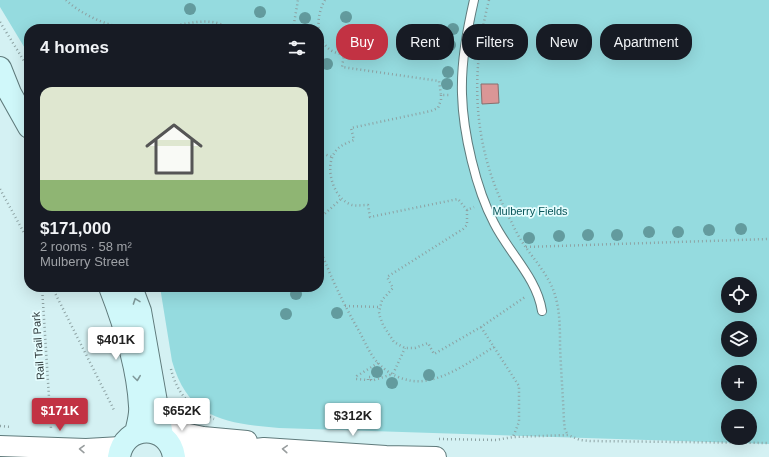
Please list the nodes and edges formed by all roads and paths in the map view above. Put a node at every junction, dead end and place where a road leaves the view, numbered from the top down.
1 (66, 0) edge
2 (298, 0) edge
3 (325, 0) edge
4 (474, 0) edge
5 (489, 0) edge
6 (0, 22) edge
7 (108, 24) edge
8 (183, 24) edge
9 (220, 24) edge
10 (294, 24) edge
11 (319, 24) edge
12 (324, 43) edge
13 (24, 61) edge
14 (1, 70) edge
15 (24, 94) edge
16 (441, 95) junction
17 (450, 95) dead end
18 (24, 118) edge
19 (324, 154) edge
20 (332, 156) junction
21 (0, 189) edge
22 (341, 199) junction
23 (474, 207) dead end
24 (467, 210) junction
25 (324, 214) edge
26 (24, 233) edge
27 (769, 239) edge
28 (526, 247) junction
29 (324, 260) edge
30 (42, 292) edge
31 (55, 292) edge
32 (112, 292) edge
33 (133, 292) edge
34 (525, 297) dead end
35 (345, 306) junction
36 (380, 307) junction
37 (542, 311) dead end
38 (481, 327) junction
39 (494, 347) junction
40 (405, 348) junction
41 (170, 363) dead end
42 (378, 363) junction
43 (393, 374) junction
44 (114, 410) dead end
45 (218, 421) dead end
46 (0, 426) edge
47 (15, 427) dead end
48 (44, 428) dead end
49 (568, 435) junction
50 (513, 437) junction
51 (167, 440) edge
52 (769, 443) edge
53 (0, 446) edge
54 (125, 446) edge
55 (264, 448) junction
56 (437, 448) edge

1 - 7 path
2 - 10 path
3 - 11 path
4 - 37 lane
5 - 28 path
6 - 13 path
8 - 9 path
12 - 16 path
14 - 15 main road
14 - 18 main road
16 - 17 path
16 - 20 path
19 - 20 path
20 - 22 path
21 - 26 path
22 - 24 path
22 - 25 path
23 - 24 path
24 - 36 path
27 - 28 path
28 - 49 path
29 - 35 path
30 - 48 path, Rail Trail Park
31 - 44 path
32 -> 54 main road
51 -> 33 main road
34 - 38 path
35 - 36 path
35 - 42 path
36 - 40 path
38 - 39 path
38 - 40 path
39 - 43 path
39 - 50 path
40 - 43 path
41 - 45 path
42 - 43 path
42 - 43 path
46 - 47 path
49 - 50 path
49 - 52 path
50 - 56 path
51 - 54 main road
51 - 55 street
51 - 55 street
54 -> 53 street
56 -> 55 street

